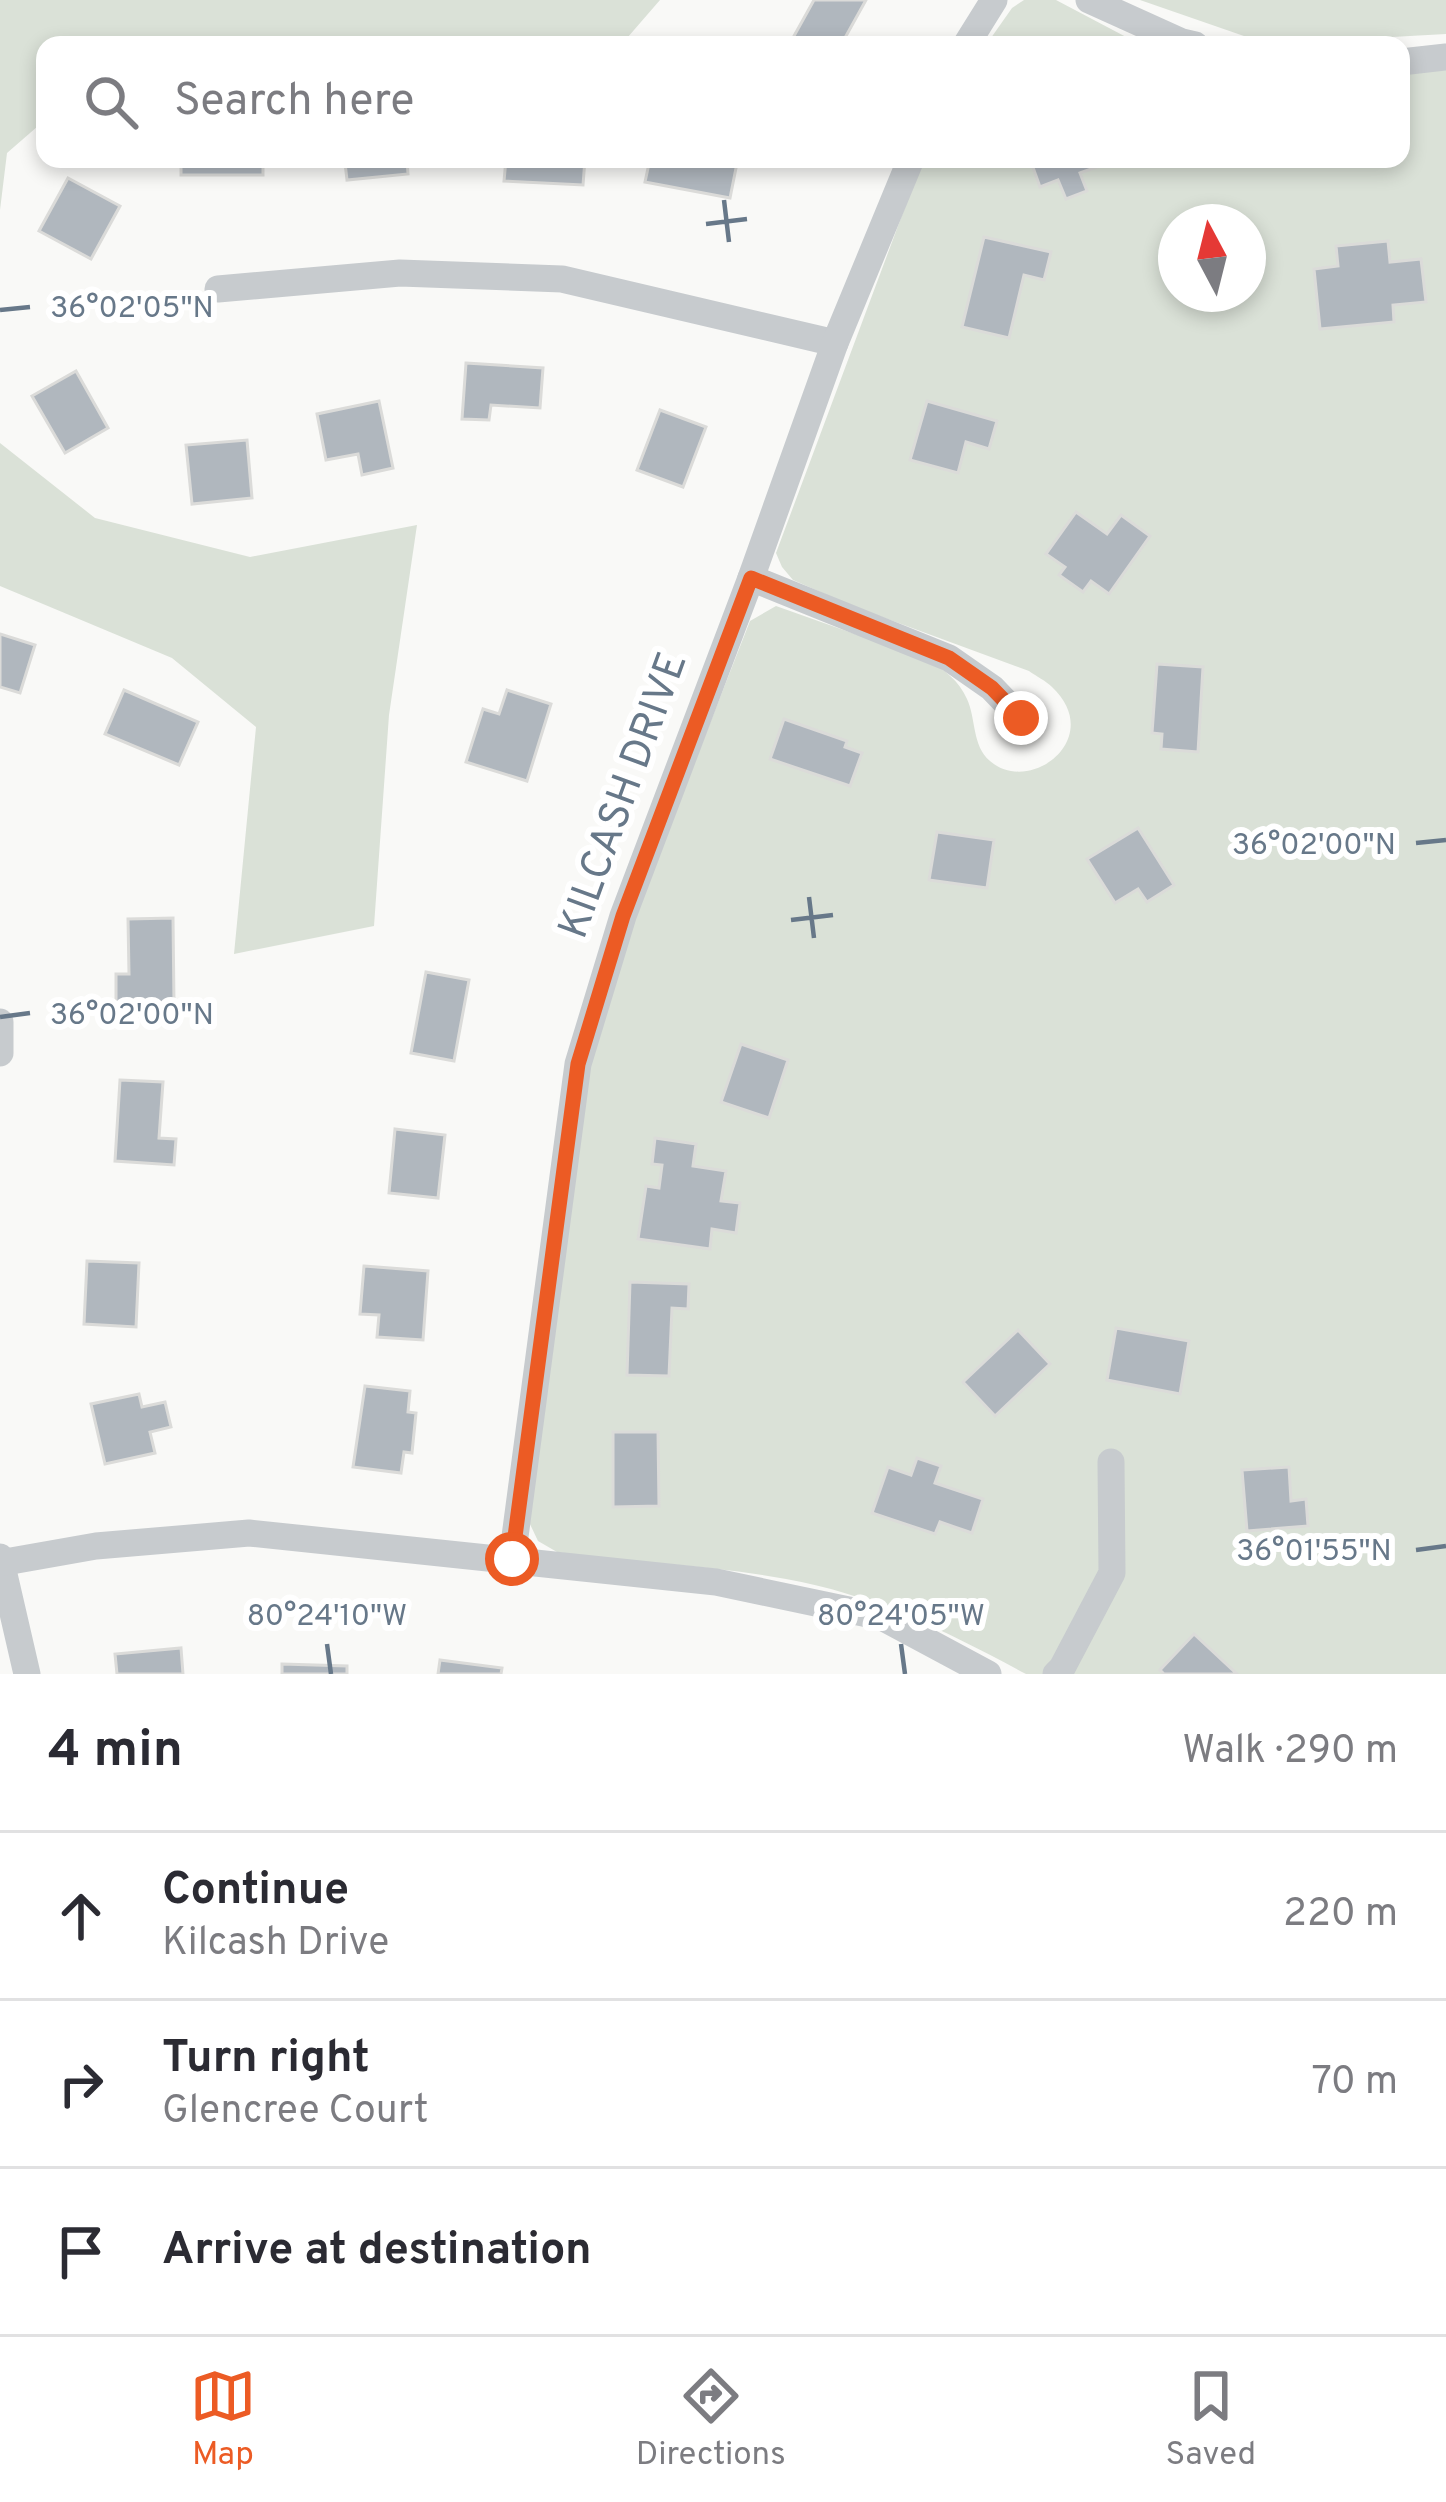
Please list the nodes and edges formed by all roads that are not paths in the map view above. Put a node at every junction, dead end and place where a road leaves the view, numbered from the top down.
1 (994, 0) edge
2 (1089, 0) edge
3 (972, 36) edge
4 (1174, 36) edge
5 (1446, 57) edge
6 (1410, 61) edge
7 (907, 168) edge
8 (218, 290) dead end
9 (835, 343) junction
10 (751, 578) junction
11 (1021, 718) dead end
12 (0, 1022) edge
13 (0, 1053) edge
14 (1111, 1462) dead end
15 (512, 1559) junction
16 (0, 1561) edge
17 (27, 1674) edge
18 (988, 1674) edge
19 (1056, 1674) edge

1 - 3 street
2 - 4 street
5 - 6 street
7 - 9 street, KILCASH DRIVE
8 - 9 street
9 - 10 street, KILCASH DRIVE
10 - 11 street
10 - 15 street, KILCASH DRIVE
12 - 13 street
14 - 19 street
15 - 16 street
15 - 18 street
16 - 17 street

